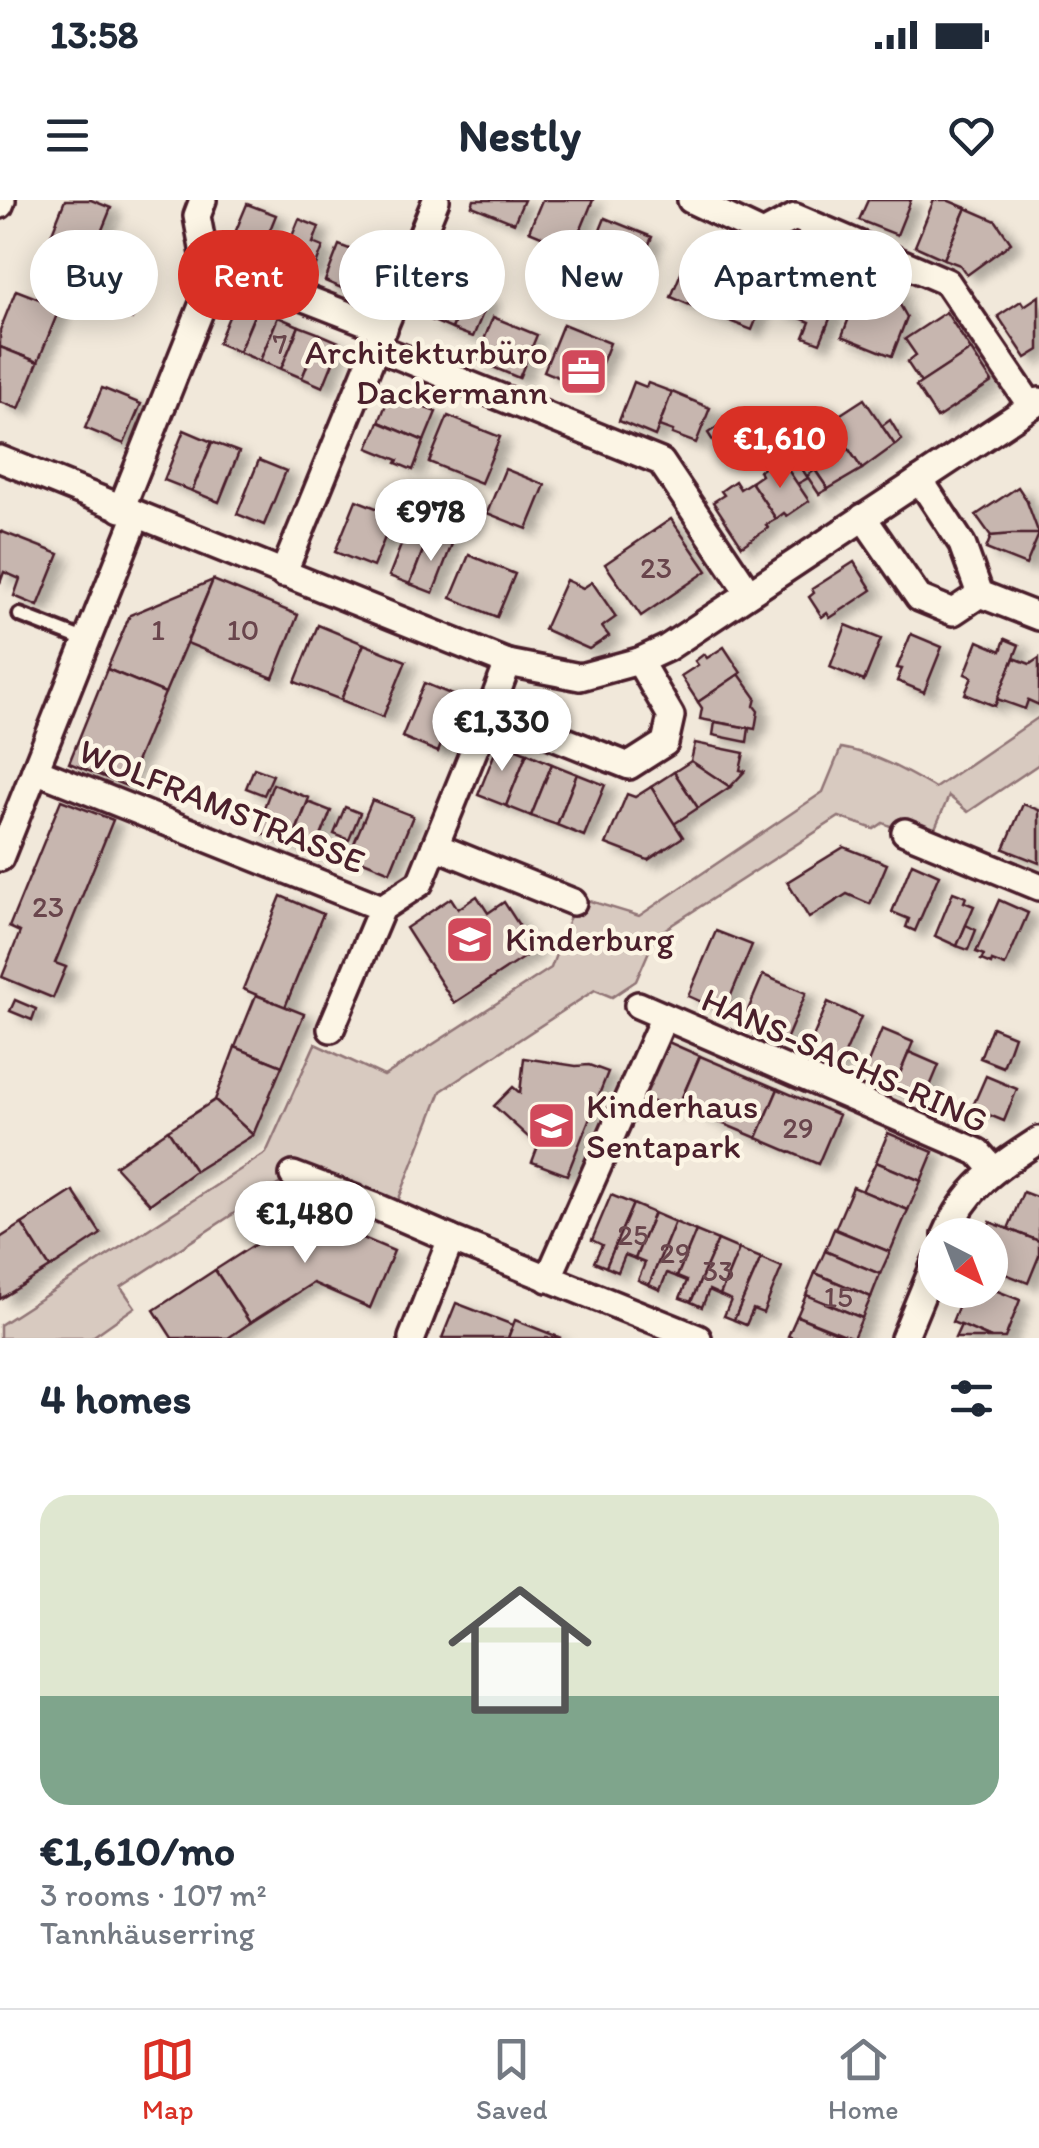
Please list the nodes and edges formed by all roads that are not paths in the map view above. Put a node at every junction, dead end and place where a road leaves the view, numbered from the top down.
1 (204, 200) edge
2 (436, 200) edge
3 (691, 200) edge
4 (200, 230) edge
5 (319, 311) edge
6 (198, 320) edge
7 (380, 338) junction
8 (1035, 403) edge
9 (0, 459) edge
10 (920, 480) junction
11 (129, 512) junction
12 (863, 517) junction
13 (283, 574) junction
14 (748, 593) junction
15 (980, 594) junction
16 (20, 614) dead end
17 (1039, 617) edge
18 (86, 641) junction
19 (639, 661) junction
20 (508, 663) junction
21 (490, 711) junction
22 (35, 770) junction
23 (905, 832) dead end
24 (435, 846) junction
25 (0, 858) edge
26 (1039, 887) edge
27 (573, 902) dead end
28 (382, 908) junction
29 (638, 1006) dead end
30 (664, 1017) junction
31 (331, 1029) dead end
32 (1036, 1150) edge
33 (994, 1170) junction
34 (293, 1175) dead end
35 (954, 1218) edge
36 (451, 1240) junction
37 (548, 1279) junction
38 (918, 1304) edge
39 (412, 1338) edge
40 (698, 1338) edge
41 (904, 1338) edge

1 - 4 street, WOLFRAMSTRASSE
2 - 7 street
3 - 8 street
5 - 7 street
6 - 11 street, WOLFRAMSTRASSE
7 - 13 street
7 - 14 street
8 - 10 street
9 - 11 street
10 - 12 street
10 - 15 street
11 - 13 street
11 - 18 street, WOLFRAMSTRASSE
12 - 14 street
12 - 15 street
13 - 20 street
14 - 19 street
15 - 17 street
16 - 18 lane
18 - 22 street, WOLFRAMSTRASSE
19 - 20 street
19 - 21 street
20 - 21 street, WOLFRAMSTRASSE
21 - 24 street, WOLFRAMSTRASSE
22 - 25 street, WOLFRAMSTRASSE
22 - 28 street, WOLFRAMSTRASSE
23 - 26 street
24 - 27 street
24 - 28 street, WOLFRAMSTRASSE
28 - 31 street, WOLFRAMSTRASSE
29 - 30 street, HANS-SACHS-RING
30 - 33 street, HANS-SACHS-RING
30 - 37 street, HANS-SACHS-RING
32 - 33 street, HANS-SACHS-RING
33 - 35 street, HANS-SACHS-RING
34 - 36 street
36 - 37 street
36 - 39 street
37 - 40 street
38 - 41 street

